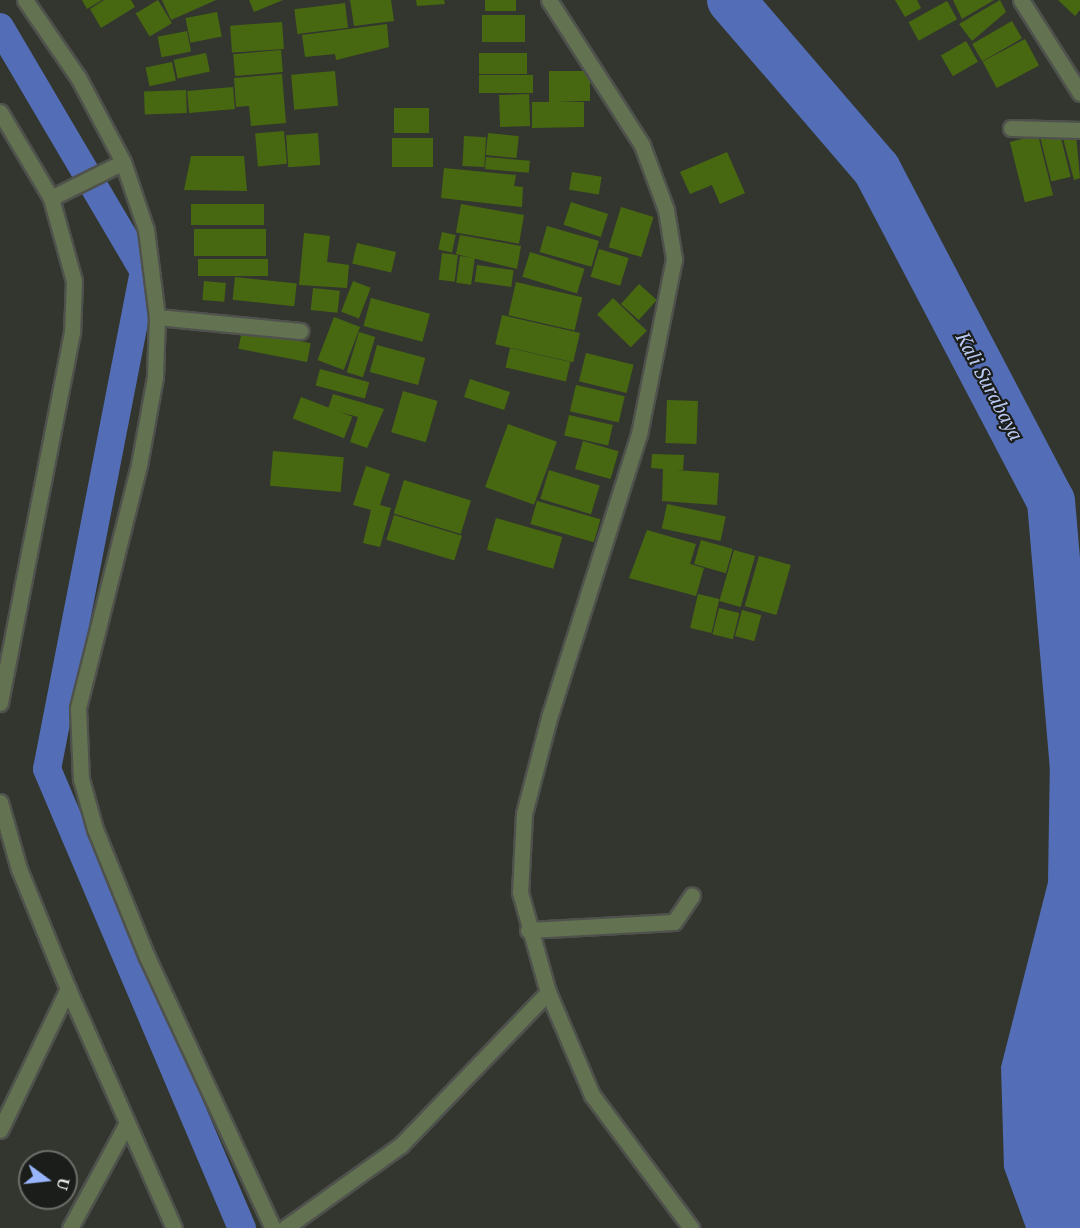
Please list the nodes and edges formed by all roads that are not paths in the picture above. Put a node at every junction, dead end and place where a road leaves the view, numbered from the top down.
1 (25, 0) edge
2 (549, 0) edge
3 (1021, 0) edge
4 (1080, 93) edge
5 (0, 112) edge
6 (1011, 128) dead end
7 (1080, 130) edge
8 (117, 164) junction
9 (51, 198) junction
10 (157, 317) junction
11 (300, 331) dead end
12 (0, 703) edge
13 (0, 802) edge
14 (692, 895) dead end
15 (528, 930) junction
16 (68, 989) junction
17 (548, 992) junction
18 (127, 1123) junction
19 (0, 1130) edge
20 (70, 1228) edge
21 (174, 1228) edge
22 (273, 1228) edge
23 (285, 1228) edge
24 (691, 1228) edge

1 - 8 street
2 - 15 street
3 - 4 street
5 - 9 street
6 - 7 street
8 - 9 street
8 - 10 street
9 - 12 street
10 - 11 street
10 - 22 street
13 - 16 street
14 - 15 street
15 - 17 street
16 - 18 street
16 - 19 street
17 - 23 street
17 - 24 street
18 - 20 street
18 - 21 street

